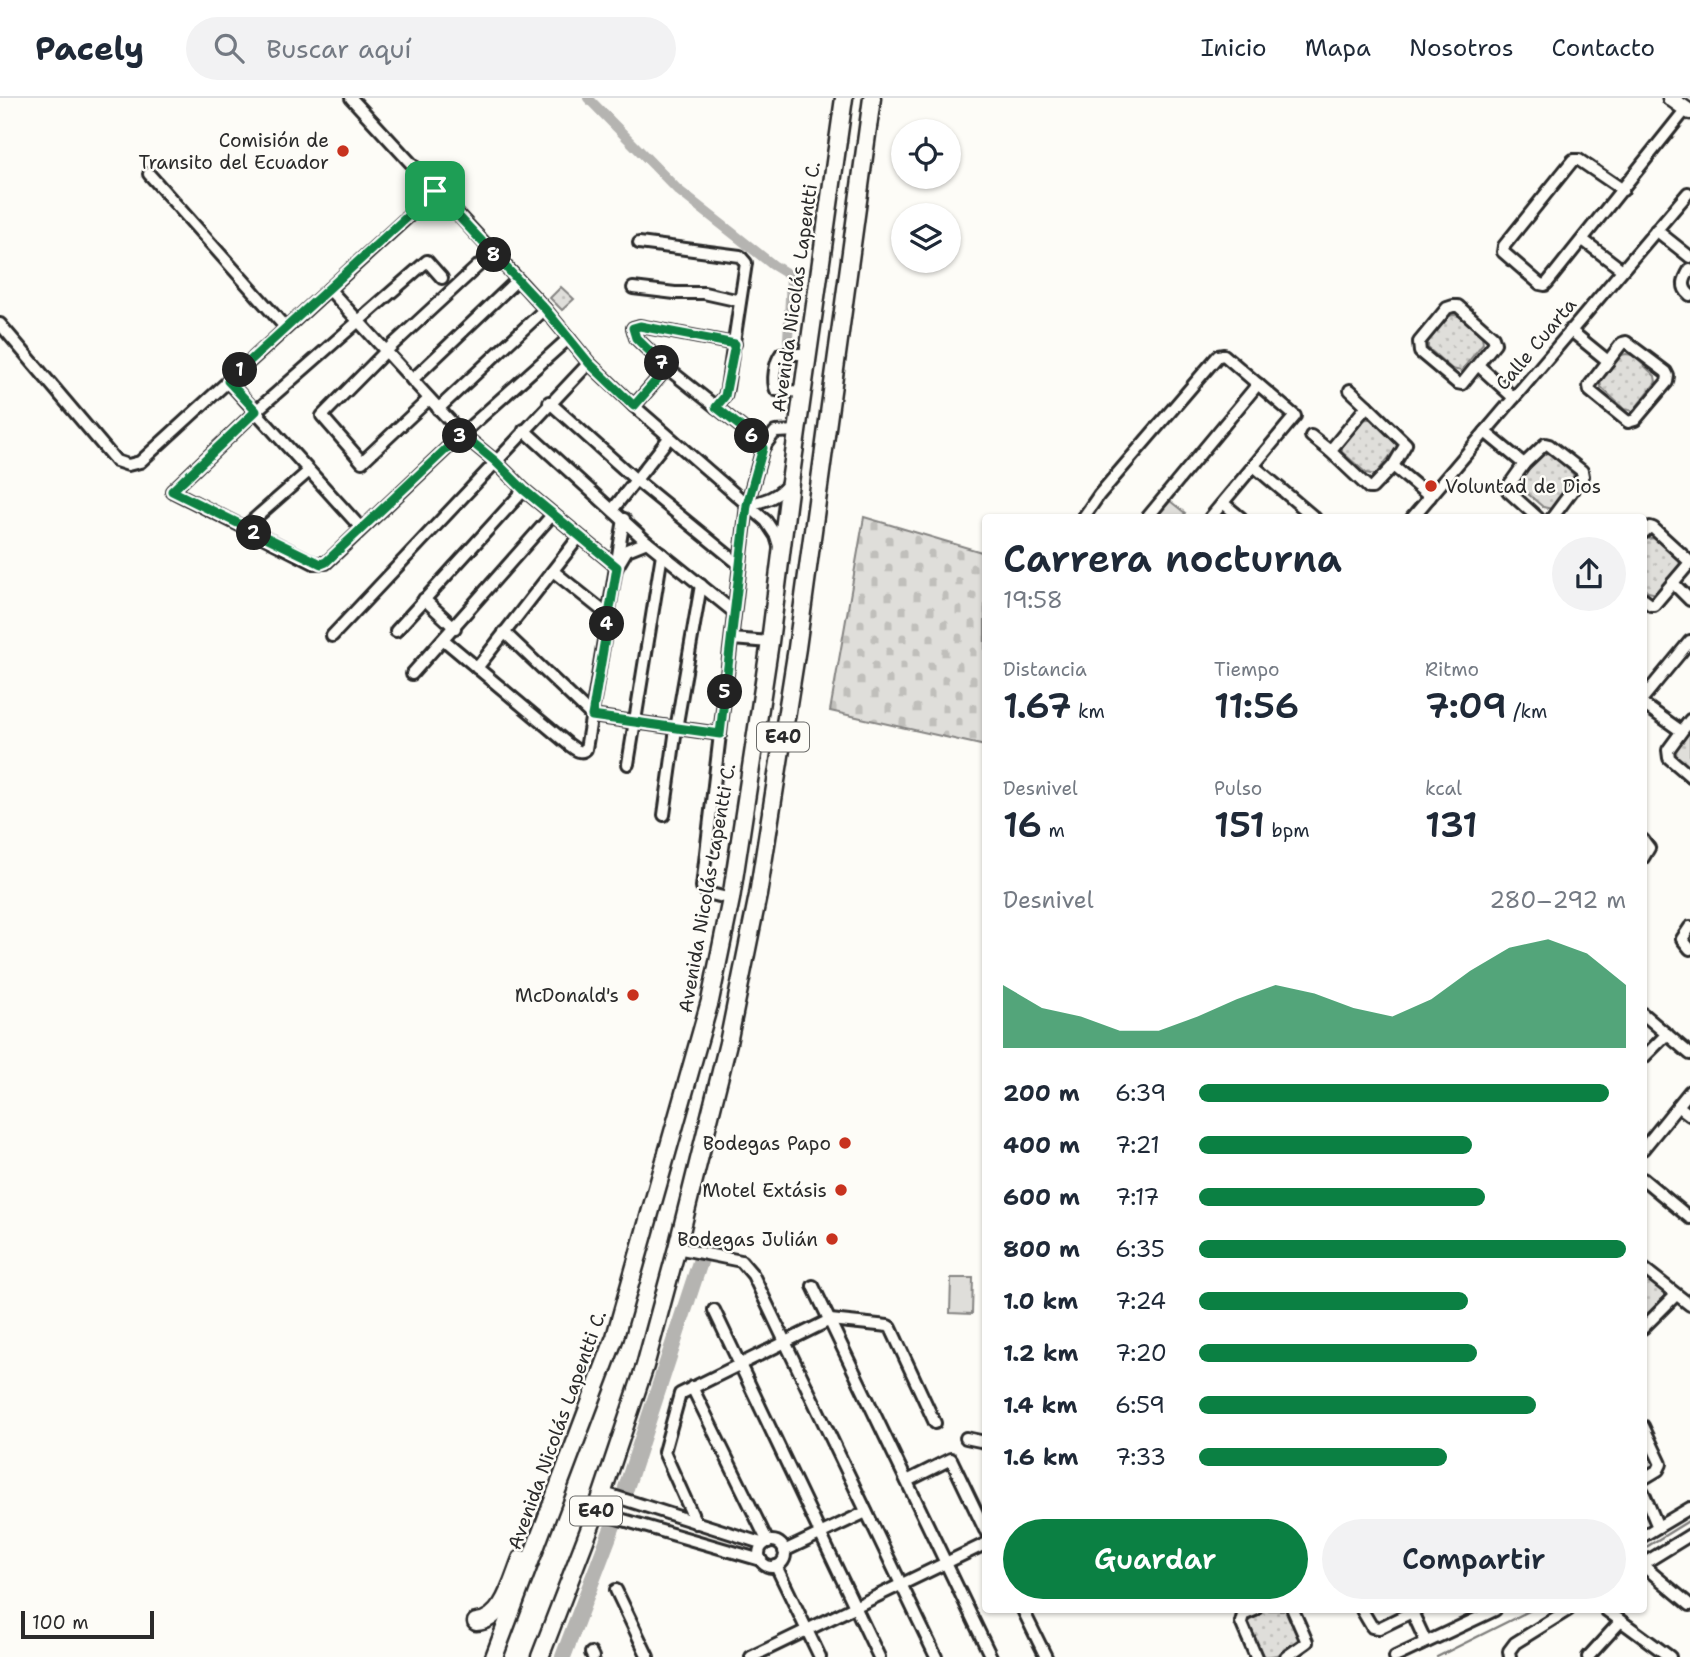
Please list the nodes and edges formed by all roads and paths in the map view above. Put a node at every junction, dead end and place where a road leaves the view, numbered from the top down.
1 (351, 98) edge
2 (844, 98) edge
3 (872, 98) edge
4 (1670, 98) edge
5 (1688, 111) edge
6 (149, 174) dead end
7 (1623, 190) junction
8 (435, 191) junction
9 (1688, 193) dead end
10 (1656, 230) junction
11 (1583, 240) junction
12 (639, 243) dead end
13 (492, 253) junction
14 (1690, 257) edge
15 (1621, 269) junction
16 (1690, 269) edge
17 (442, 278) dead end
18 (517, 280) junction
19 (633, 288) dead end
20 (329, 289) junction
21 (1690, 295) edge
22 (740, 301) junction
23 (545, 309) junction
24 (359, 321) junction
25 (0, 324) edge
26 (285, 327) junction
27 (1570, 330) junction
28 (569, 338) junction
29 (735, 344) junction
30 (386, 351) junction
31 (808, 354) junction
32 (1608, 361) junction
33 (589, 363) junction
34 (1479, 366) junction
35 (667, 368) junction
36 (412, 380) junction
37 (228, 381) junction
38 (1258, 384) junction
39 (1350, 390) dead end
40 (803, 392) junction
41 (429, 398) junction
42 (1514, 398) junction
43 (549, 402) junction
44 (634, 406) junction
45 (1367, 406) junction
46 (716, 407) junction
47 (438, 409) junction
48 (256, 411) junction
49 (524, 430) junction
50 (798, 431) junction
51 (1485, 432) junction
52 (462, 434) junction
53 (1311, 436) dead end
54 (669, 438) junction
55 (763, 448) junction
56 (1330, 451) junction
57 (495, 461) junction
58 (1524, 464) junction
59 (1394, 466) junction
60 (1255, 467) junction
61 (309, 471) junction
62 (636, 480) junction
63 (790, 482) junction
64 (524, 490) junction
65 (1430, 496) junction
66 (1223, 503) junction
67 (747, 505) junction
68 (613, 509) junction
69 (553, 514) junction
70 (1086, 514) edge
71 (1150, 514) edge
72 (1213, 514) edge
73 (1236, 514) edge
74 (1310, 514) edge
75 (1415, 514) edge
76 (1534, 514) edge
77 (1555, 514) edge
78 (624, 519) junction
79 (244, 528) junction
80 (361, 528) junction
81 (1647, 530) edge
82 (579, 537) junction
83 (647, 542) junction
84 (781, 552) junction
85 (662, 554) junction
86 (740, 565) junction
87 (617, 567) junction
88 (553, 571) junction
89 (1673, 583) junction
90 (701, 585) junction
91 (424, 599) junction
92 (1690, 600) edge
93 (1647, 602) edge
94 (734, 612) junction
95 (608, 615) junction
96 (455, 628) junction
97 (396, 631) dead end
98 (504, 632) junction
99 (332, 636) dead end
100 (733, 639) junction
101 (444, 640) junction
102 (1690, 641) edge
103 (771, 642) junction
104 (477, 668) junction
105 (412, 674) dead end
106 (1647, 696) edge
107 (1647, 704) edge
108 (592, 716) junction
109 (1690, 720) edge
110 (636, 722) junction
111 (676, 729) junction
112 (1681, 731) junction
113 (720, 734) junction
114 (628, 764) dead end
115 (1690, 776) edge
116 (664, 815) dead end
117 (731, 899) junction
118 (1690, 927) edge
119 (1690, 949) edge
120 (1647, 1017) edge
121 (1667, 1034) junction
122 (1647, 1054) edge
123 (1690, 1054) edge
124 (1690, 1091) edge
125 (1678, 1106) junction
126 (1690, 1115) edge
127 (1647, 1144) edge
128 (1647, 1182) edge
129 (1690, 1218) edge
130 (677, 1248) junction
131 (1647, 1271) edge
132 (813, 1286) dead end
133 (1676, 1295) junction
134 (1690, 1305) edge
135 (714, 1310) dead end
136 (830, 1320) junction
137 (1647, 1324) edge
138 (785, 1342) junction
139 (739, 1364) junction
140 (692, 1387) junction
141 (589, 1410) junction
142 (935, 1423) dead end
143 (1647, 1434) edge
144 (966, 1438) dead end
145 (982, 1441) edge
146 (1647, 1477) edge
147 (907, 1481) junction
148 (601, 1492) junction
149 (1647, 1501) edge
150 (1690, 1508) edge
151 (866, 1511) junction
152 (596, 1512) junction
153 (696, 1523) junction
154 (982, 1524) edge
155 (1658, 1527) junction
156 (821, 1534) junction
157 (1647, 1534) edge
158 (1688, 1541) edge
159 (766, 1543) junction
160 (982, 1545) edge
161 (784, 1551) junction
162 (761, 1560) junction
163 (1647, 1562) edge
164 (946, 1563) junction
165 (776, 1566) junction
166 (1647, 1570) edge
167 (901, 1584) junction
168 (616, 1590) dead end
169 (1690, 1605) edge
170 (855, 1606) junction
171 (1025, 1613) edge
172 (1248, 1613) edge
173 (1294, 1613) edge
174 (1364, 1613) edge
175 (1410, 1613) edge
176 (1415, 1613) edge
177 (1489, 1613) edge
178 (1563, 1613) edge
179 (1610, 1613) edge
180 (476, 1622) dead end
181 (1620, 1622) junction
182 (807, 1630) junction
183 (1426, 1642) junction
184 (758, 1655) edge
185 (1662, 1655) edge
186 (494, 1657) edge
187 (540, 1657) edge
188 (648, 1657) edge
189 (820, 1657) edge
190 (880, 1657) edge
191 (936, 1657) edge
192 (991, 1657) edge
193 (1046, 1657) edge
194 (1256, 1657) edge
195 (1286, 1657) edge
196 (1395, 1657) edge
197 (1510, 1657) edge
198 (1588, 1657) edge

1 - 8 street
2 - 31 highway, Avenida Nicolás Lapentti C. / E40
3 - 130 highway, E40
4 - 5 main road
5 - 7 street
6 - 26 street
7 - 11 street
7 - 11 street
8 - 13 street
8 - 20 street
9 - 10 street, Calle Cuarta
10 - 14 street
10 - 15 street, Calle Cuarta
11 - 15 street
12 - 22 street
13 - 18 street
13 - 30 street
15 - 27 street, Calle Cuarta
16 - 21 street
17 - 24 street
18 - 23 street
18 - 36 street
19 - 22 street
20 - 24 street
20 - 26 street
22 - 29 street
23 - 28 street
23 - 47 street
24 - 30 street
24 - 48 street
25 - 37 street
26 - 37 street
27 - 32 street
27 - 42 street, Calle Cuarta
28 - 33 street
28 - 52 street
29 - 35 street
29 - 46 street
30 - 36 street
30 - 41 street
31 - 40 highway, Avenida Nicolás Lapentti C. / E40
31 - 40 street
32 - 32 street
33 - 43 street
33 - 44 street
34 - 34 street
34 - 42 street
35 - 44 street
35 - 46 street
36 - 41 street
37 - 48 street
38 - 60 street
38 - 70 street
38 - 71 street
39 - 45 street
40 - 50 highway, Avenida Nicolás Lapentti C. / E40
41 - 47 street
42 - 51 street, Calle Cuarta
43 - 49 street
43 - 62 street
44 - 54 street
45 - 56 street
45 - 59 street
46 - 55 street
47 - 52 street
48 - 61 street
48 - 79 street
49 - 57 street
49 - 68 street
50 - 55 street
50 - 63 highway, Avenida Nicolás Lapentti C. / E40
51 - 58 street
51 - 65 street, Calle Cuarta
52 - 57 street
52 - 80 street
53 - 56 street
54 - 62 street
54 - 67 street
55 - 67 street
56 - 59 street
57 - 64 street
57 - 99 street
58 - 76 street
58 - 77 street
59 - 65 street
60 - 66 street
60 - 74 street
61 - 79 street
61 - 80 street
62 - 68 street
62 - 86 street
63 - 67 street
63 - 84 highway, Avenida Nicolás Lapentti C. / E40
64 - 69 street
64 - 91 street
65 - 75 street, Calle Cuarta
66 - 72 street
66 - 73 street
67 - 84 street
67 - 86 street
68 - 78 street
69 - 82 street
69 - 96 street
78 - 83 street
78 - 87 street
79 - 80 street
81 - 89 street
82 - 87 street
82 - 88 street
83 - 85 street
83 - 87 street
84 - 103 highway, Avenida Nicolás Lapentti C. / E40
85 - 90 street
85 - 110 street
86 - 94 street
87 - 95 street
88 - 95 street
88 - 98 street
89 - 92 street
89 - 93 street
90 - 94 street
90 - 111 street
91 - 96 street
91 - 97 street
94 - 100 street
95 - 108 street
96 - 101 street
98 - 104 street
98 - 108 street
100 - 103 street
100 - 113 street
101 - 104 street
101 - 105 street
102 - 106 street
103 - 117 highway, Avenida Nicolás Lapentti C. / E40
104 - 108 street
107 - 112 street
108 - 110 street
109 - 112 street
110 - 111 street
110 - 114 street
111 - 113 street
111 - 116 street
112 - 115 street
113 - 117 street
117 - 141 highway, Avenida Nicolás Lapentti C. / E40
118 - 119 street
120 - 121 street
121 - 122 street
121 - 123 street
124 - 125 street
125 - 126 street
125 - 127 street
128 - 129 street
130 - 138 street
130 - 148 highway, E40
131 - 133 street
132 - 136 street
133 - 134 street
133 - 137 street
135 - 139 street
136 - 138 street
136 - 142 street
136 - 147 street
138 - 139 street
138 - 151 street
139 - 140 street
139 - 156 street
140 - 153 street
140 - 159 street
141 - 180 highway
141 - 186 highway, Avenida Nicolás Lapentti C. / E40
143 - 146 street
144 - 145 street
147 - 154 street
147 - 164 street
148 - 152 highway, E40
148 - 153 street
149 - 155 street
150 - 155 street
151 - 156 street
151 - 167 street
152 - 162 street
152 - 187 highway, E40
153 - 159 street
155 - 157 street
156 - 161 street
156 - 170 street
158 - 163 street
159 - 161 street
159 - 162 street
160 - 164 street
161 - 165 street
162 - 165 street
164 - 167 street
164 - 192 street
165 - 182 street
166 - 169 street
167 - 170 street
167 - 191 street
168 - 188 street
170 - 182 street
170 - 190 street
171 - 193 street
172 - 194 street
173 - 195 street
174 - 175 street
176 - 183 street
177 - 183 street
178 - 197 street
179 - 181 street
181 - 185 street
181 - 198 street
182 - 184 street
182 - 189 street
183 - 196 street

